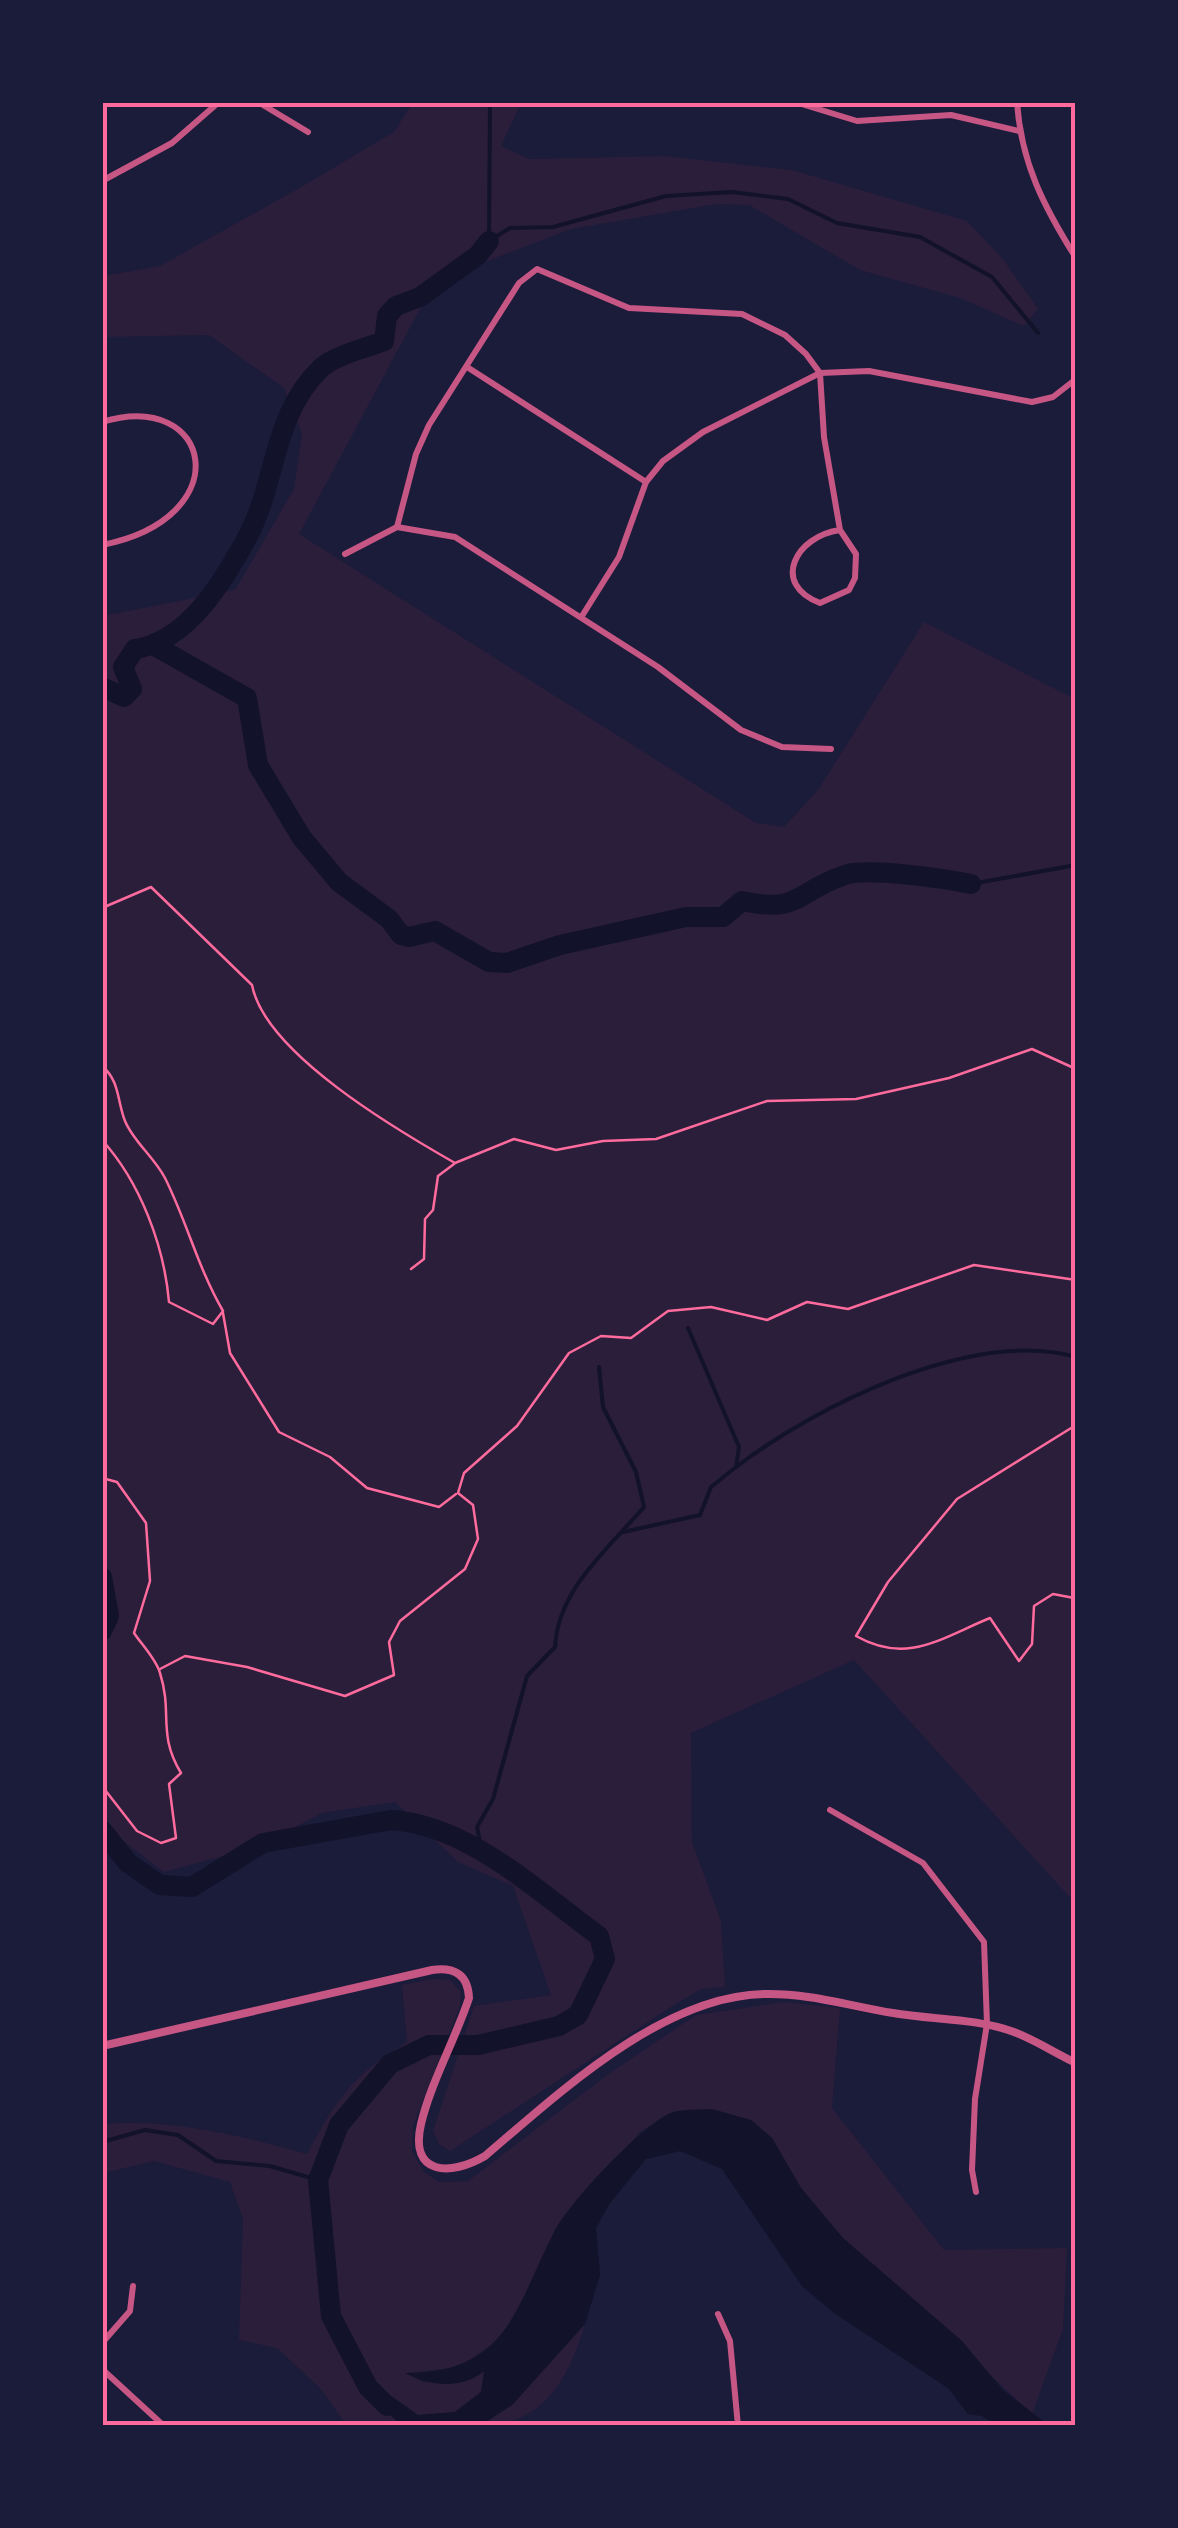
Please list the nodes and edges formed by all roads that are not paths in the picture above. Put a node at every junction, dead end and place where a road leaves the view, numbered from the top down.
1 (219, 102) edge
2 (258, 102) edge
3 (795, 102) edge
4 (1017, 102) edge
5 (1019, 131) junction
6 (308, 132) dead end
7 (102, 181) edge
8 (1076, 258) edge
9 (467, 367) junction
10 (820, 373) junction
11 (1076, 379) edge
12 (102, 422) edge
13 (646, 482) junction
14 (397, 527) junction
15 (840, 530) junction
16 (102, 545) edge
17 (345, 554) dead end
18 (582, 616) junction
19 (832, 750) dead end
20 (830, 1810) dead end
21 (987, 2024) junction
22 (102, 2046) edge
23 (1076, 2063) edge
24 (976, 2192) dead end
25 (134, 2286) dead end
26 (718, 2314) dead end
27 (102, 2343) edge
28 (102, 2369) edge
29 (164, 2426) edge
30 (738, 2426) edge

1 - 7 street
2 - 6 street
3 - 5 street
4 - 5 street
5 - 8 street
9 - 10 street
9 - 13 street
9 - 14 street
10 - 11 street
10 - 13 street
10 - 15 street
12 - 16 street
13 - 18 street
14 - 17 street
14 - 18 street
15 - 15 street
18 - 19 street
20 - 21 street
21 - 22 street
21 - 23 street
21 - 24 street
25 - 27 street
26 - 30 street
28 - 29 street

